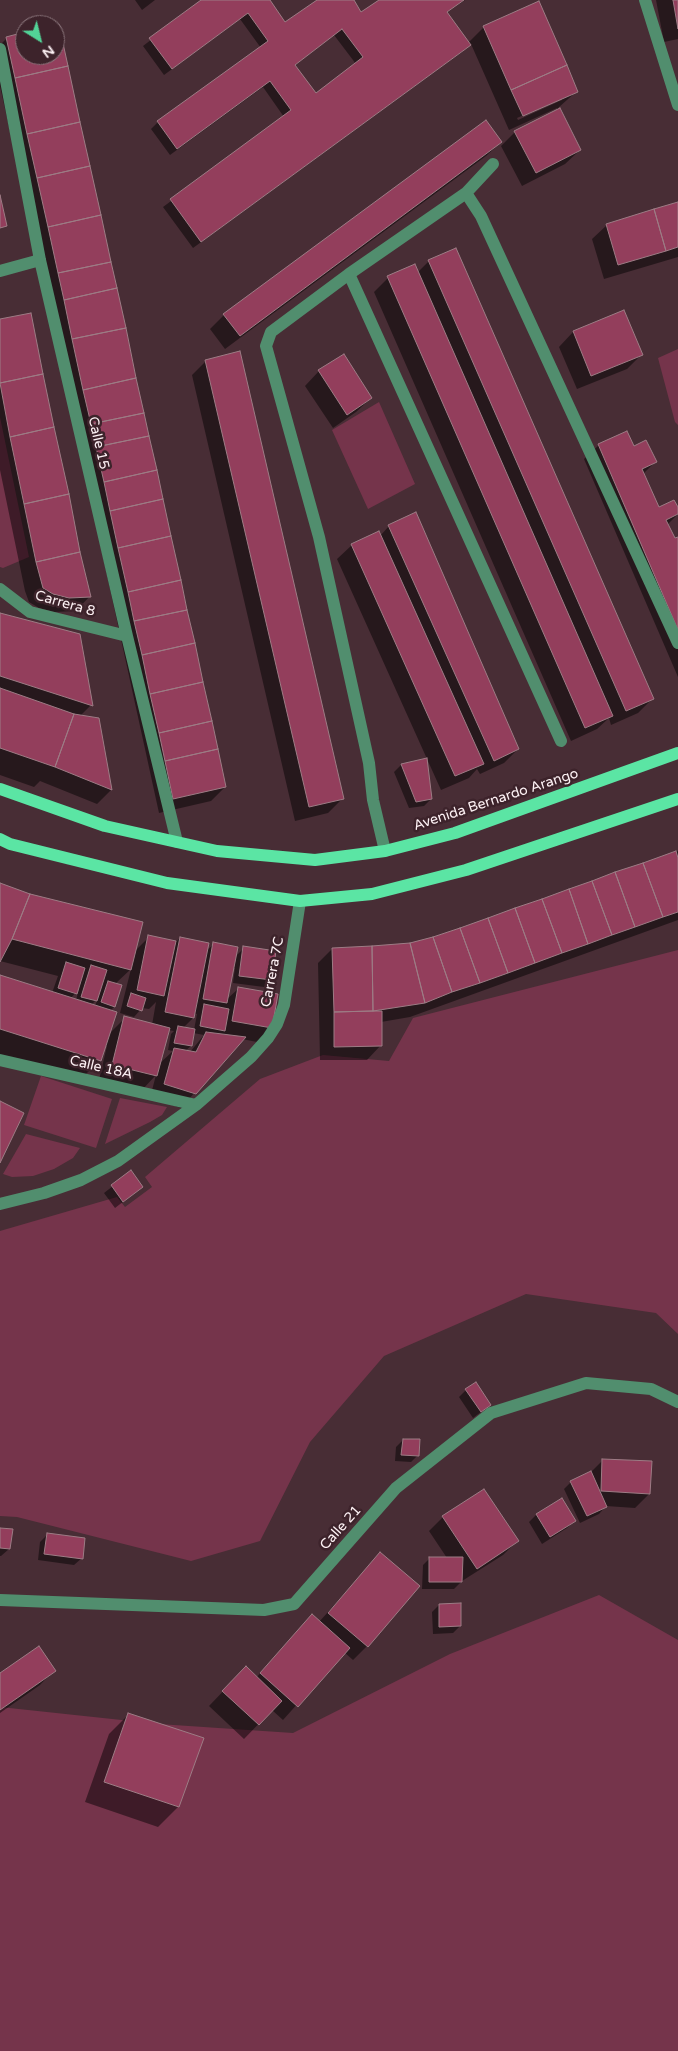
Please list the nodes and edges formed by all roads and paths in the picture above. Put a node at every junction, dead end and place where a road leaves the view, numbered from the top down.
1 (645, 0) edge
2 (0, 49) edge
3 (678, 105) edge
4 (492, 164) dead end
5 (466, 193) junction
6 (40, 260) junction
7 (0, 271) edge
8 (349, 274) junction
9 (0, 589) edge
10 (127, 636) junction
11 (678, 643) edge
12 (561, 741) dead end
13 (678, 754) edge
14 (0, 789) edge
15 (678, 799) edge
16 (0, 839) edge
17 (177, 842) junction
18 (386, 851) junction
19 (300, 901) junction
20 (0, 1060) edge
21 (196, 1105) junction
22 (0, 1204) edge
23 (678, 1402) edge
24 (0, 1600) edge

1 - 3 street
2 - 6 street, Calle 15
4 - 5 street
5 - 8 street
5 - 11 street
6 - 7 street
6 - 10 street, Calle 15
8 - 12 street
8 - 18 street
9 - 10 street, Carrera 8
10 - 17 street, Calle 15
13 - 18 main road, Avenida Bernardo Arango
14 - 17 main road, Avenida Bernardo Arango
15 - 19 main road
16 - 19 main road
17 - 18 main road, Avenida Bernardo Arango
19 - 21 street, Carrera 7C
20 - 21 street, Calle 18A
21 - 22 street, Carrera 7C
23 - 24 street, Calle 21

